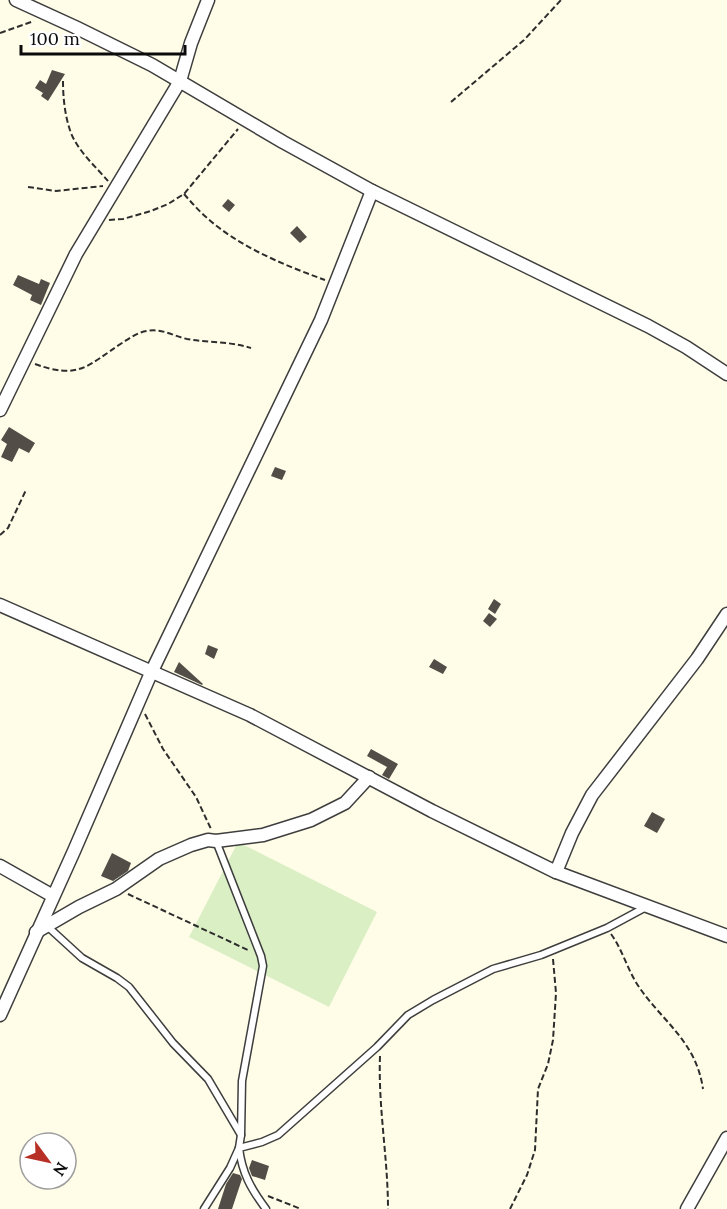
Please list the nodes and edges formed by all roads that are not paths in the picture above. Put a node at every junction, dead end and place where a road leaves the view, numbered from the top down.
1 (16, 0) edge
2 (208, 0) edge
3 (180, 81) junction
4 (372, 191) junction
5 (727, 374) edge
6 (0, 410) edge
7 (0, 605) edge
8 (727, 614) edge
9 (151, 673) junction
10 (369, 777) junction
11 (216, 841) junction
12 (0, 866) edge
13 (556, 872) junction
14 (54, 896) junction
15 (649, 906) junction
16 (42, 929) junction
17 (727, 936) edge
18 (0, 1015) edge
19 (241, 1136) junction
20 (727, 1138) edge
21 (239, 1148) junction
22 (204, 1209) edge
23 (266, 1209) edge
24 (687, 1209) edge

1 - 3 street
2 - 3 street
3 - 4 street
3 - 6 street
4 - 5 street
4 - 9 street
7 - 9 street
8 - 13 street
9 - 10 street
9 - 14 street
10 - 11 street
10 - 13 street
11 - 16 street
11 - 19 lane
12 - 14 street
13 - 15 street
14 - 16 street
15 - 17 street
15 - 21 lane
16 - 18 street
16 - 19 lane
19 - 21 lane
20 - 24 street
21 - 22 lane
21 - 23 lane

